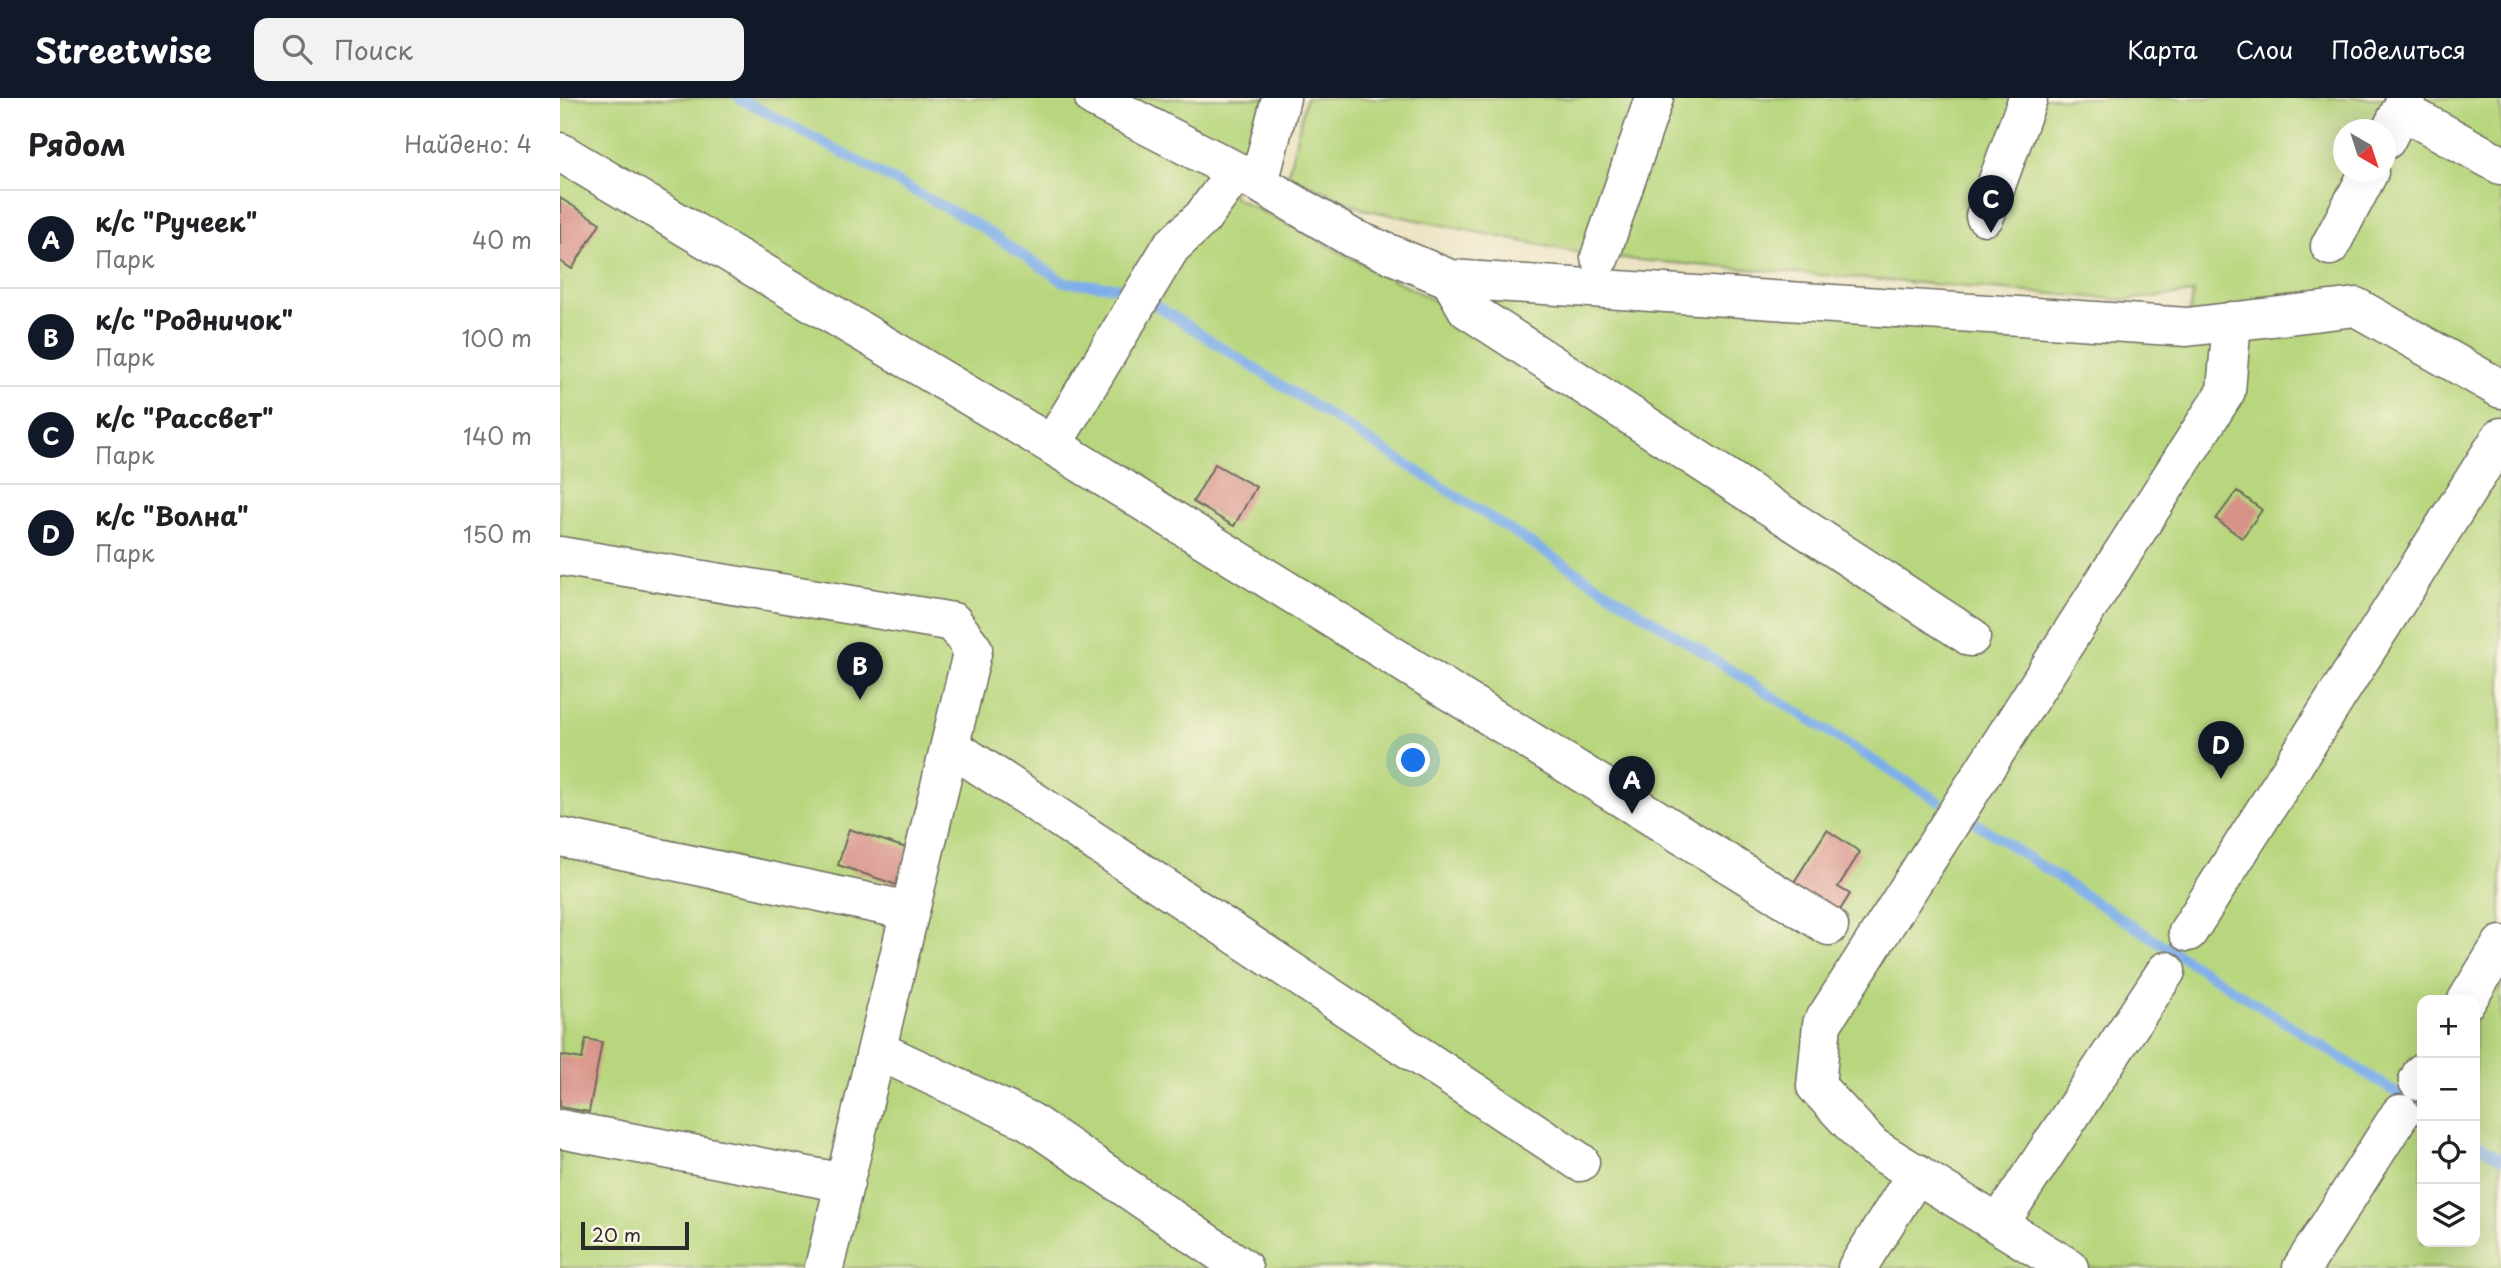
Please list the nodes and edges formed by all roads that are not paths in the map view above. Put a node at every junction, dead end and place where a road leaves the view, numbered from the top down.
1 (1094, 98) edge
2 (1281, 98) edge
3 (1654, 98) edge
4 (2028, 98) edge
5 (2398, 116) edge
6 (560, 152) edge
7 (2501, 165) edge
8 (1247, 177) junction
9 (2364, 182) edge
10 (1985, 216) dead end
11 (2330, 246) dead end
12 (1600, 257) dead end
13 (1450, 279) junction
14 (2232, 321) junction
15 (2501, 389) edge
16 (2501, 436) edge
17 (1052, 445) junction
18 (560, 556) edge
19 (1971, 638) dead end
20 (950, 746) junction
21 (560, 837) edge
22 (910, 911) junction
23 (1829, 926) dead end
24 (2188, 932) dead end
25 (2501, 945) edge
26 (2166, 971) dead end
27 (2470, 995) edge
28 (877, 1049) junction
29 (2400, 1114) dead end
30 (560, 1129) edge
31 (1580, 1162) dead end
32 (1917, 1173) junction
33 (845, 1183) junction
34 (1999, 1224) junction
35 (824, 1268) edge
36 (1242, 1268) edge
37 (1857, 1268) edge
38 (2068, 1268) edge
39 (2302, 1268) edge

1 - 8 lane
2 - 8 lane
3 - 12 lane
4 - 10 lane
5 - 7 lane
6 - 17 lane
8 - 13 lane
8 - 17 lane
9 - 11 lane
13 - 14 lane
13 - 19 lane
14 - 15 lane
14 - 32 lane
16 - 24 lane
17 - 23 lane
18 - 20 lane
20 - 22 lane
20 - 31 lane
21 - 22 lane
22 - 28 lane
25 - 27 lane
26 - 34 lane
28 - 33 lane
28 - 36 lane
29 - 39 lane
30 - 33 lane
32 - 34 lane
32 - 37 lane
33 - 35 lane
34 - 38 lane

